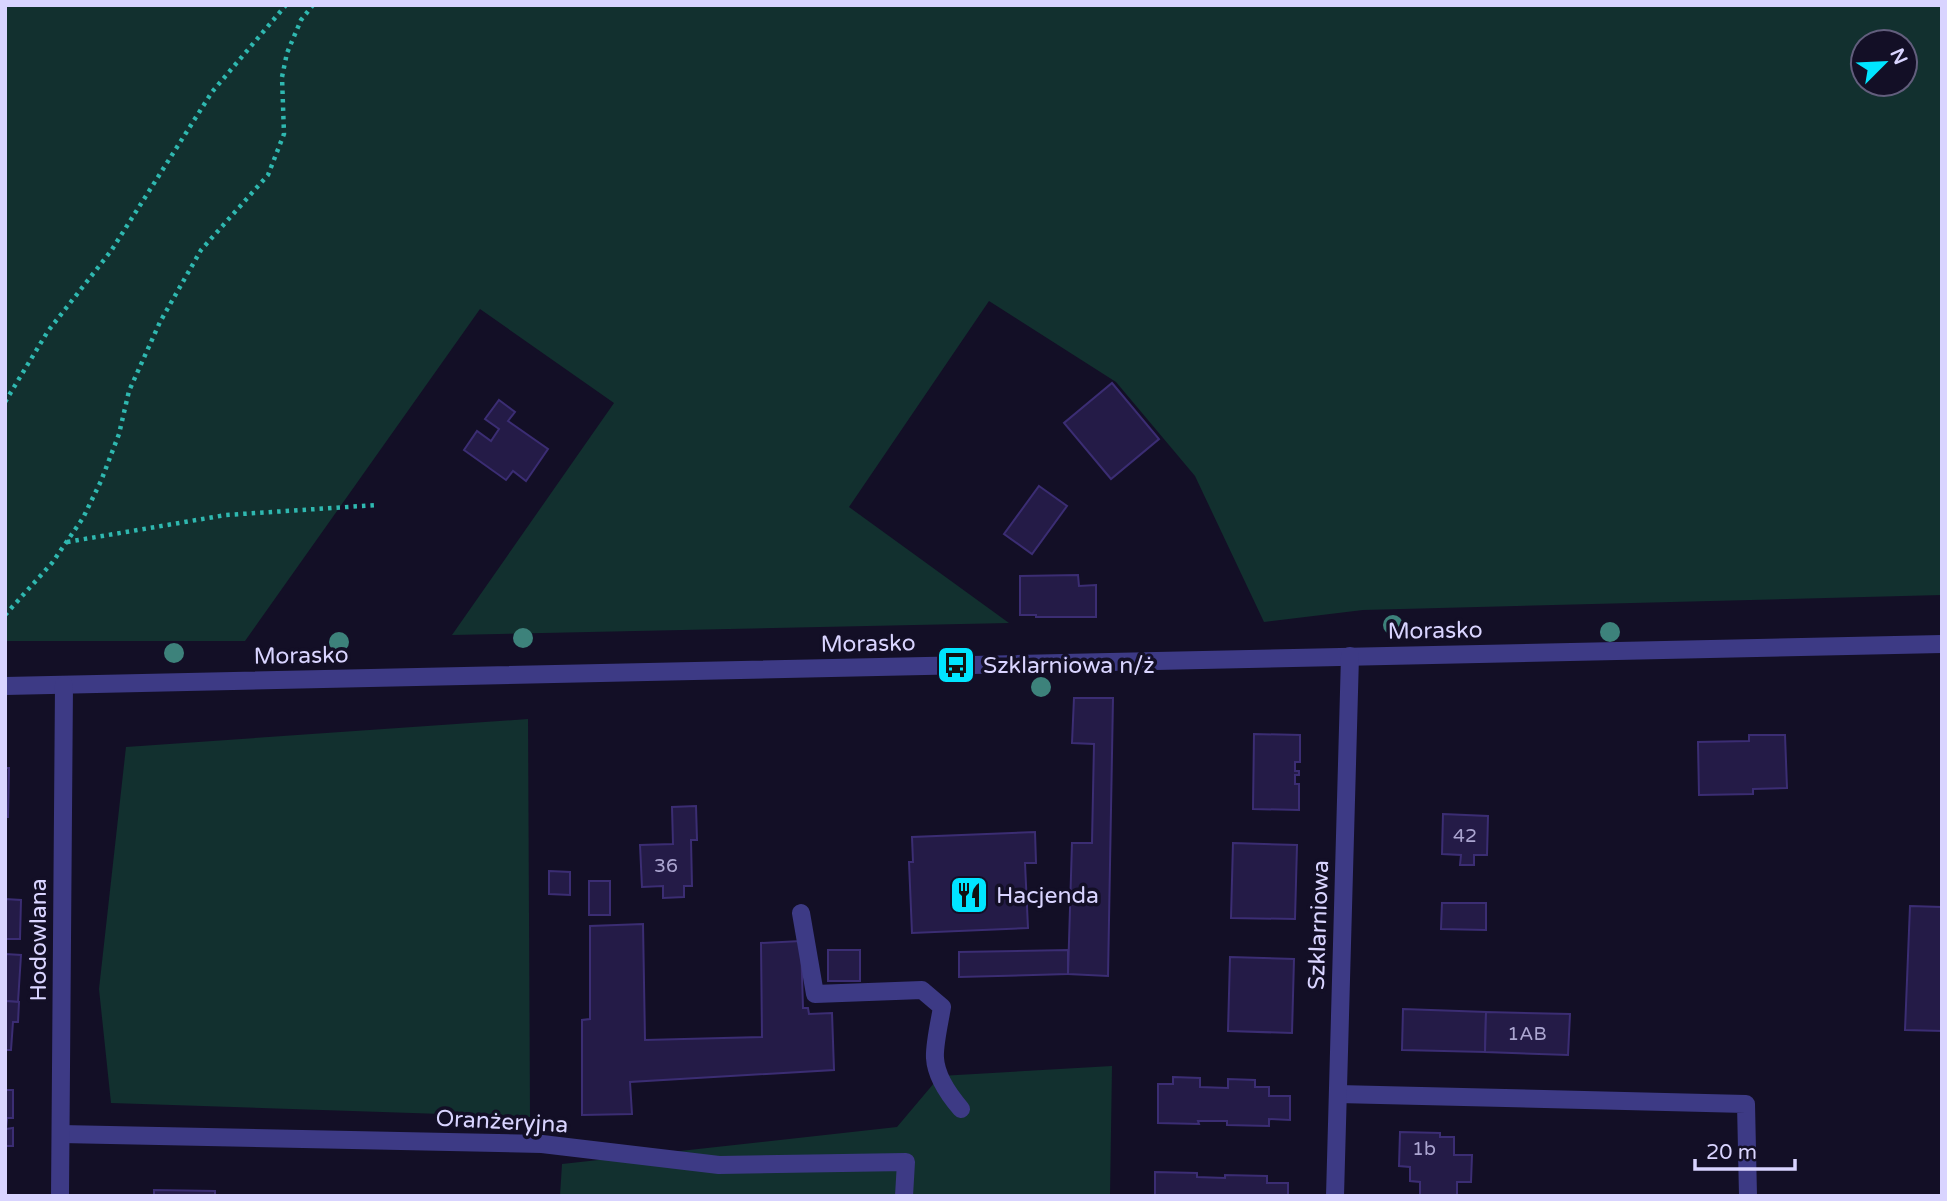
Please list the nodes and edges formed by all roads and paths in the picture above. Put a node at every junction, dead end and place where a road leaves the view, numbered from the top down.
1 (286, 5) edge
2 (313, 5) edge
3 (5, 402) edge
4 (377, 505) dead end
5 (66, 542) junction
6 (5, 615) edge
7 (1942, 644) edge
8 (1350, 656) junction
9 (64, 685) junction
10 (5, 686) edge
11 (801, 913) dead end
12 (1338, 1094) junction
13 (961, 1109) dead end
14 (61, 1134) junction
15 (60, 1196) edge
16 (904, 1196) edge
17 (1335, 1196) edge
18 (1748, 1196) edge

1 - 3 path
2 - 5 path
4 - 5 path
5 - 6 path
7 - 8 street, Morasko
8 - 9 street, Morasko
8 - 12 street, Szklarniowa
9 - 10 street, Morasko
9 - 14 street, Hodowlana
11 - 13 street
12 - 17 street, Szklarniowa
12 - 18 street
14 - 15 street, Hodowlana
14 - 16 street, Oranżeryjna

